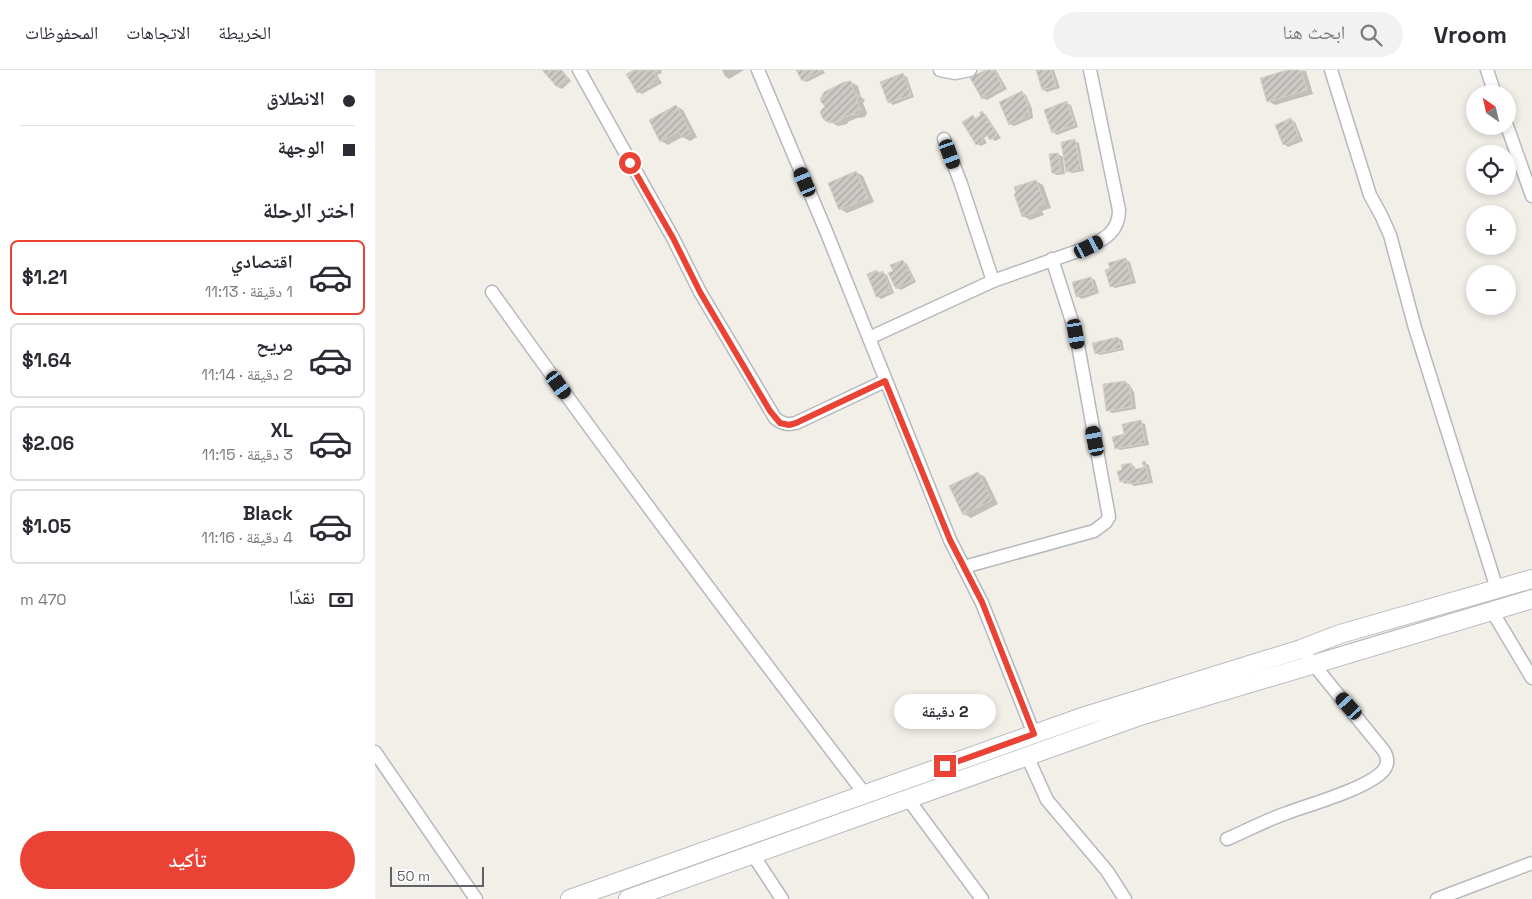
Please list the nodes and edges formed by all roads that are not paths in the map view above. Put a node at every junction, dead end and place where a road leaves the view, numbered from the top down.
1 (579, 70) edge
2 (758, 70) edge
3 (940, 70) edge
4 (970, 70) edge
5 (1090, 70) edge
6 (1331, 70) edge
7 (1487, 70) edge
8 (1492, 85) edge
9 (1510, 135) edge
10 (944, 139) dead end
11 (1532, 196) edge
12 (1052, 259) junction
13 (993, 281) junction
14 (492, 292) dead end
15 (869, 338) junction
16 (885, 381) junction
17 (964, 567) junction
18 (1532, 579) edge
19 (1497, 590) junction
20 (1532, 599) edge
21 (1492, 611) junction
22 (1301, 649) junction
23 (1313, 664) junction
24 (1532, 678) edge
25 (1034, 734) junction
26 (375, 752) edge
27 (1027, 756) junction
28 (864, 793) junction
29 (908, 799) junction
30 (1227, 839) dead end
31 (753, 855) junction
32 (1532, 863) edge
33 (610, 893) edge
34 (477, 899) edge
35 (570, 899) edge
36 (627, 899) edge
37 (781, 899) edge
38 (982, 899) edge
39 (1125, 899) edge
40 (1437, 899) edge

1 - 16 street
2 - 15 street
3 - 4 street
5 - 12 street
6 - 19 street
7 - 8 street
9 - 11 street
10 - 13 street
12 - 13 street
12 - 17 street
13 - 15 street
14 - 28 street
15 - 16 street
16 - 17 street
17 - 25 street
18 - 19 main road
19 - 22 main road
20 - 21 main road
21 - 23 main road
21 - 24 street
22 - 23 street
22 - 25 main road
23 - 27 main road
23 - 30 street
25 - 28 main road
26 - 34 street
27 - 29 main road
27 - 39 street
28 - 33 main road
29 - 31 main road
29 - 38 street
31 - 36 main road
31 - 37 street
32 - 40 street
33 - 35 main road

